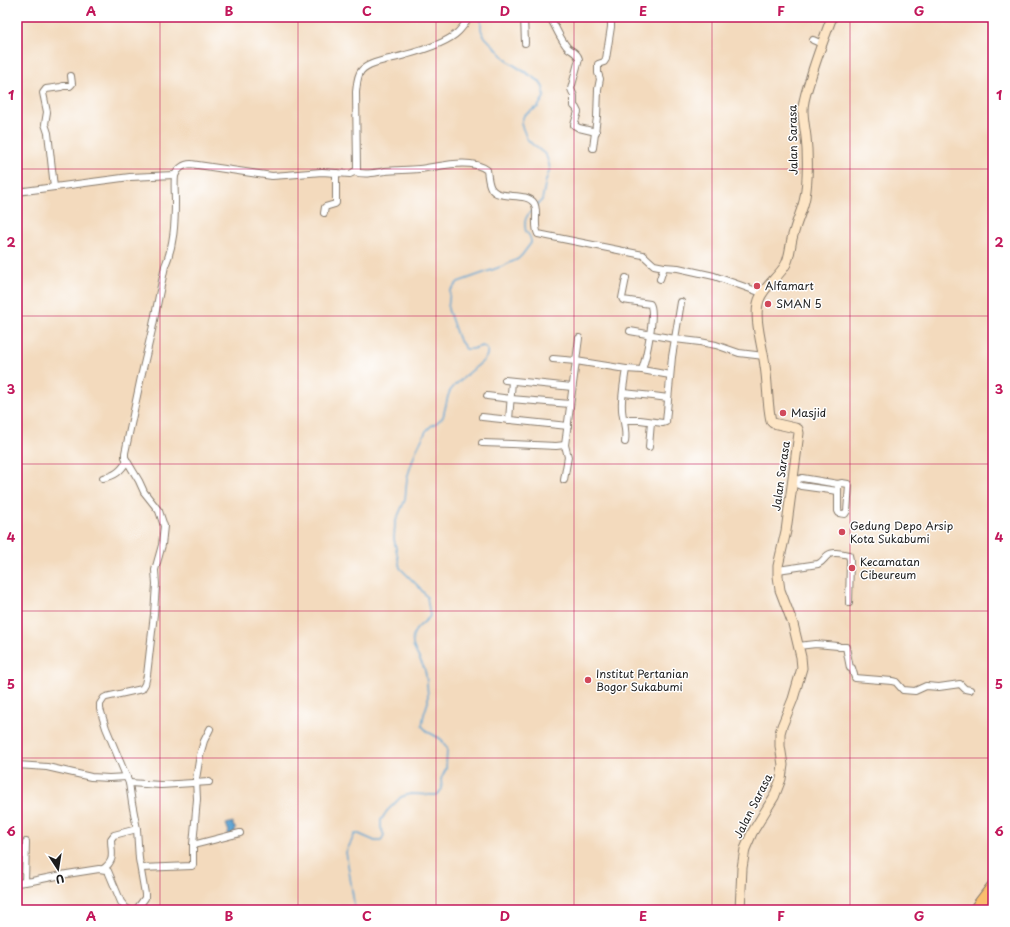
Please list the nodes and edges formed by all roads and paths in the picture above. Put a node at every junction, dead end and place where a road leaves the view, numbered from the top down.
1 (470, 17) edge
2 (524, 17) edge
3 (550, 17) edge
4 (611, 17) edge
5 (832, 17) edge
6 (813, 40) dead end
7 (525, 42) dead end
8 (822, 44) junction
9 (71, 76) dead end
10 (596, 132) junction
11 (593, 148) dead end
12 (354, 172) junction
13 (336, 173) junction
14 (175, 175) junction
15 (54, 187) junction
16 (17, 192) edge
17 (324, 213) dead end
18 (664, 267) junction
19 (626, 278) dead end
20 (660, 279) dead end
21 (762, 292) junction
22 (681, 302) dead end
23 (630, 331) dead end
24 (650, 334) junction
25 (579, 338) dead end
26 (675, 339) junction
27 (764, 356) junction
28 (554, 359) dead end
29 (576, 361) junction
30 (626, 369) junction
31 (642, 370) junction
32 (670, 375) junction
33 (505, 380) dead end
34 (512, 381) junction
35 (572, 387) junction
36 (623, 393) junction
37 (487, 396) dead end
38 (668, 398) junction
39 (511, 400) junction
40 (570, 404) junction
41 (482, 417) dead end
42 (509, 420) junction
43 (624, 420) junction
44 (651, 422) junction
45 (568, 426) junction
46 (625, 442) dead end
47 (482, 443) dead end
48 (565, 445) junction
49 (649, 447) dead end
50 (127, 461) junction
51 (103, 478) dead end
52 (564, 480) dead end
53 (792, 482) junction
54 (838, 484) junction
55 (838, 491) junction
56 (778, 570) junction
57 (849, 603) dead end
58 (798, 646) junction
59 (970, 690) dead end
60 (210, 729) dead end
61 (17, 765) edge
62 (128, 780) junction
63 (209, 782) dead end
64 (196, 783) junction
65 (137, 829) junction
66 (240, 833) dead end
67 (26, 842) dead end
68 (193, 845) junction
69 (141, 868) junction
70 (104, 869) junction
71 (25, 882) junction
72 (17, 883) edge
73 (993, 885) edge
74 (993, 897) edge
75 (130, 910) edge
76 (136, 910) edge
77 (740, 910) edge
78 (974, 910) edge
79 (983, 910) edge

1 - 12 street
2 - 7 street
3 - 10 street
4 - 10 street
5 - 8 street, Jalan Sarasa
6 - 8 street
8 - 21 street, Jalan Sarasa
9 - 15 street
10 - 11 street
12 - 13 street
12 - 18 street
13 - 14 street
13 - 17 street
14 - 15 street
14 - 50 street
15 - 16 street
18 - 20 street
18 - 21 street
19 - 24 street
21 - 27 street, Jalan Sarasa
22 - 26 street
23 - 24 street
24 - 26 street
24 - 31 street
25 - 29 street
26 - 27 street
26 - 32 street
27 - 53 street, Jalan Sarasa
28 - 29 street
29 - 30 street
29 - 35 street
30 - 31 street
30 - 36 street
31 - 32 street
32 - 38 street
33 - 34 street
34 - 35 street
34 - 39 street
35 - 40 street
36 - 38 street
36 - 43 street
37 - 39 street
38 - 44 street
39 - 40 street
39 - 42 street
40 - 45 street
41 - 42 street
42 - 45 street
43 - 44 street
43 - 46 street
44 - 49 street
45 - 48 street
47 - 48 street
48 - 52 street
50 - 51 street
50 - 62 street
53 - 54 street
53 - 55 street
53 - 56 street, Jalan Sarasa
54 - 55 street
54 - 55 street
56 - 57 street
56 - 58 street, Jalan Sarasa
58 - 59 street
58 - 77 street, Jalan Sarasa
60 - 64 street
61 - 62 street
62 - 64 street
62 - 65 street
63 - 64 street
64 - 68 street
65 - 69 street
65 - 70 street
66 - 68 street
67 - 71 street
68 - 69 street
69 - 76 street
70 - 71 street
70 - 75 street
71 - 72 street
73 - 78 main road
74 - 79 main road

